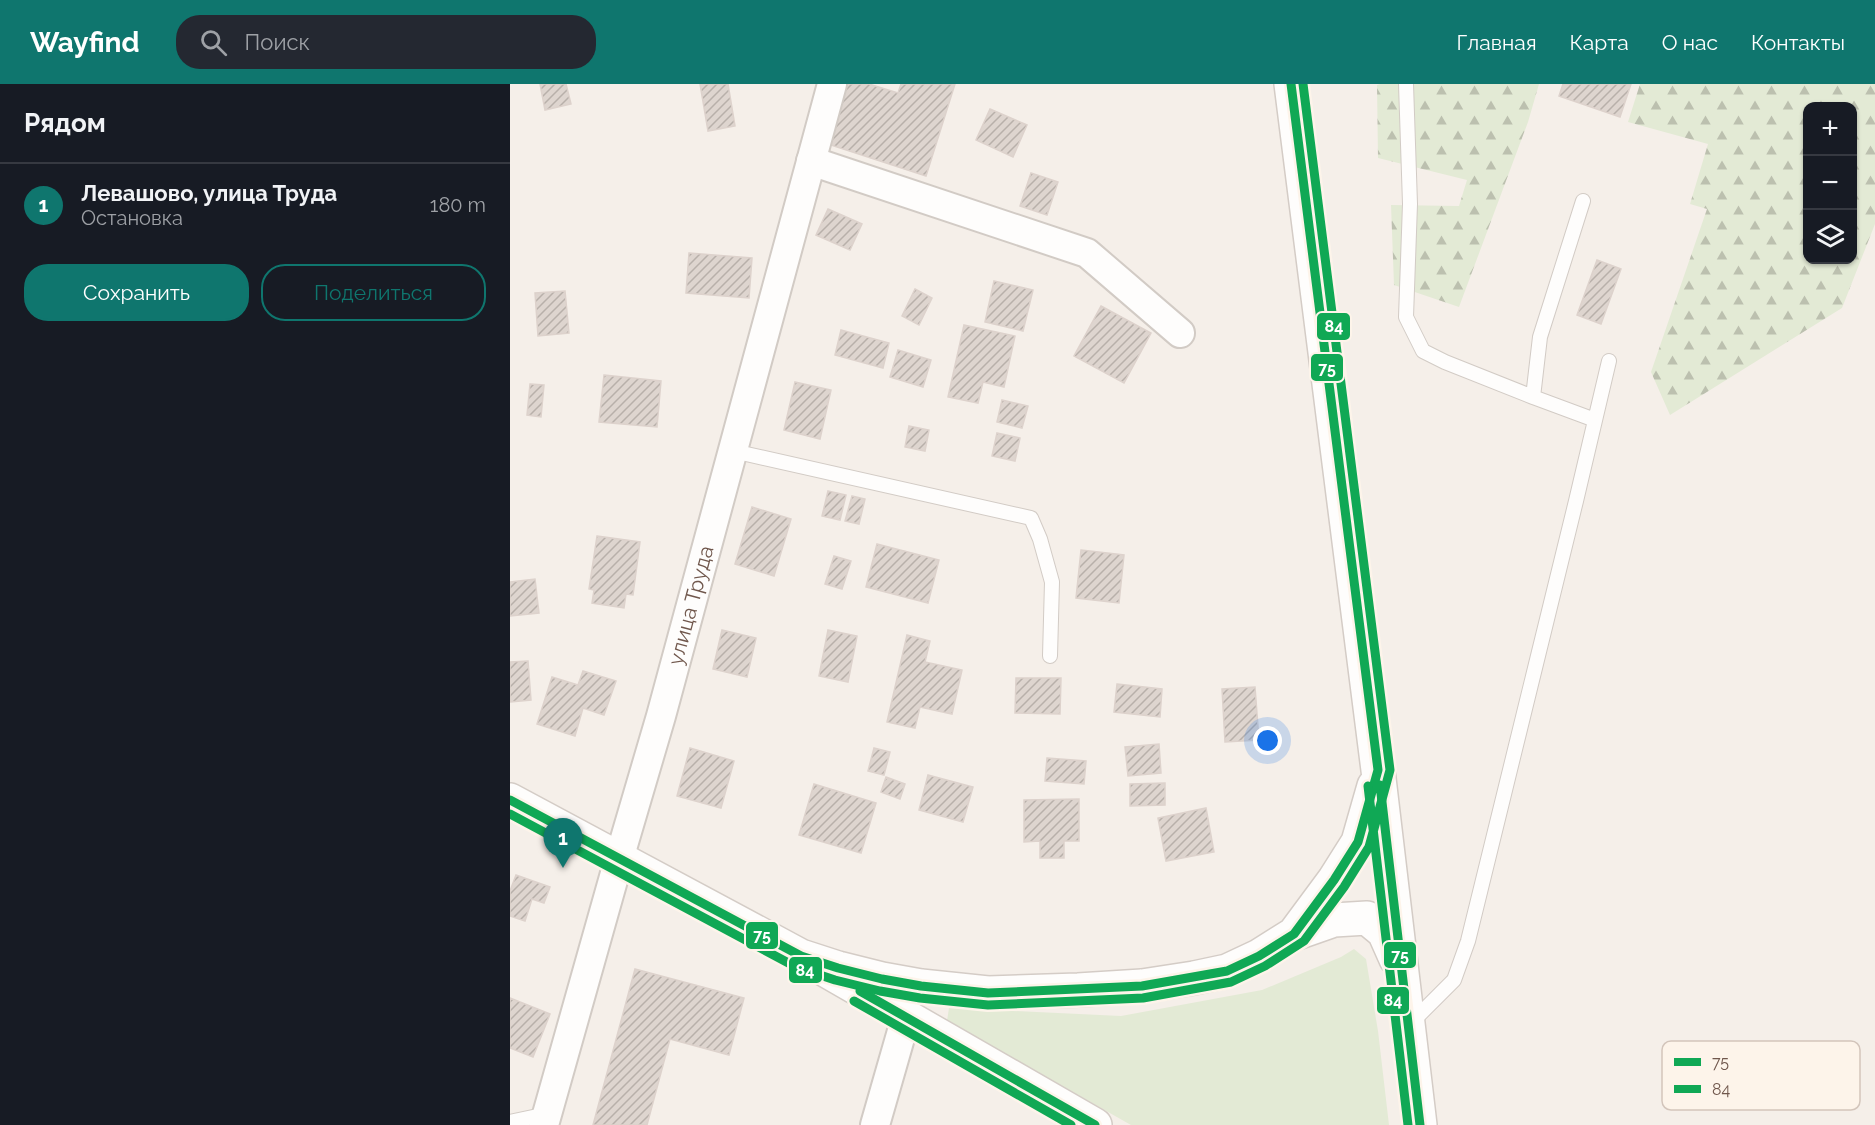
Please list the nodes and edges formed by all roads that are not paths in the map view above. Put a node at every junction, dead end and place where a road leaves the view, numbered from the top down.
1 (832, 84) edge
2 (1291, 84) edge
3 (1406, 84) edge
4 (811, 161) junction
5 (1583, 201) dead end
6 (1180, 333) dead end
7 (1609, 361) dead end
8 (1533, 398) junction
9 (1594, 420) junction
10 (733, 451) junction
11 (1050, 656) dead end
12 (1378, 770) junction
13 (510, 800) edge
14 (619, 860) junction
15 (1294, 934) junction
16 (801, 956) junction
17 (1400, 969) junction
18 (906, 1017) junction
19 (1407, 1027) junction
20 (546, 1119) edge
21 (510, 1122) edge
22 (875, 1125) edge
23 (1095, 1125) edge
24 (1420, 1125) edge

1 - 4 street, улица Труда
2 - 12 street
3 - 8 lane
4 - 6 street
4 - 10 street, улица Труда
5 - 8 lane
7 - 9 lane
8 - 9 lane
9 - 19 lane
10 - 11 lane
10 - 14 street, улица Труда
12 - 15 street
12 - 17 street
13 - 14 street
14 - 16 street
14 - 20 street, улица Труда
15 - 16 street
15 - 17 street
16 - 18 street
17 - 19 street
18 - 22 street
18 - 23 street
19 - 24 street
20 - 21 lane

